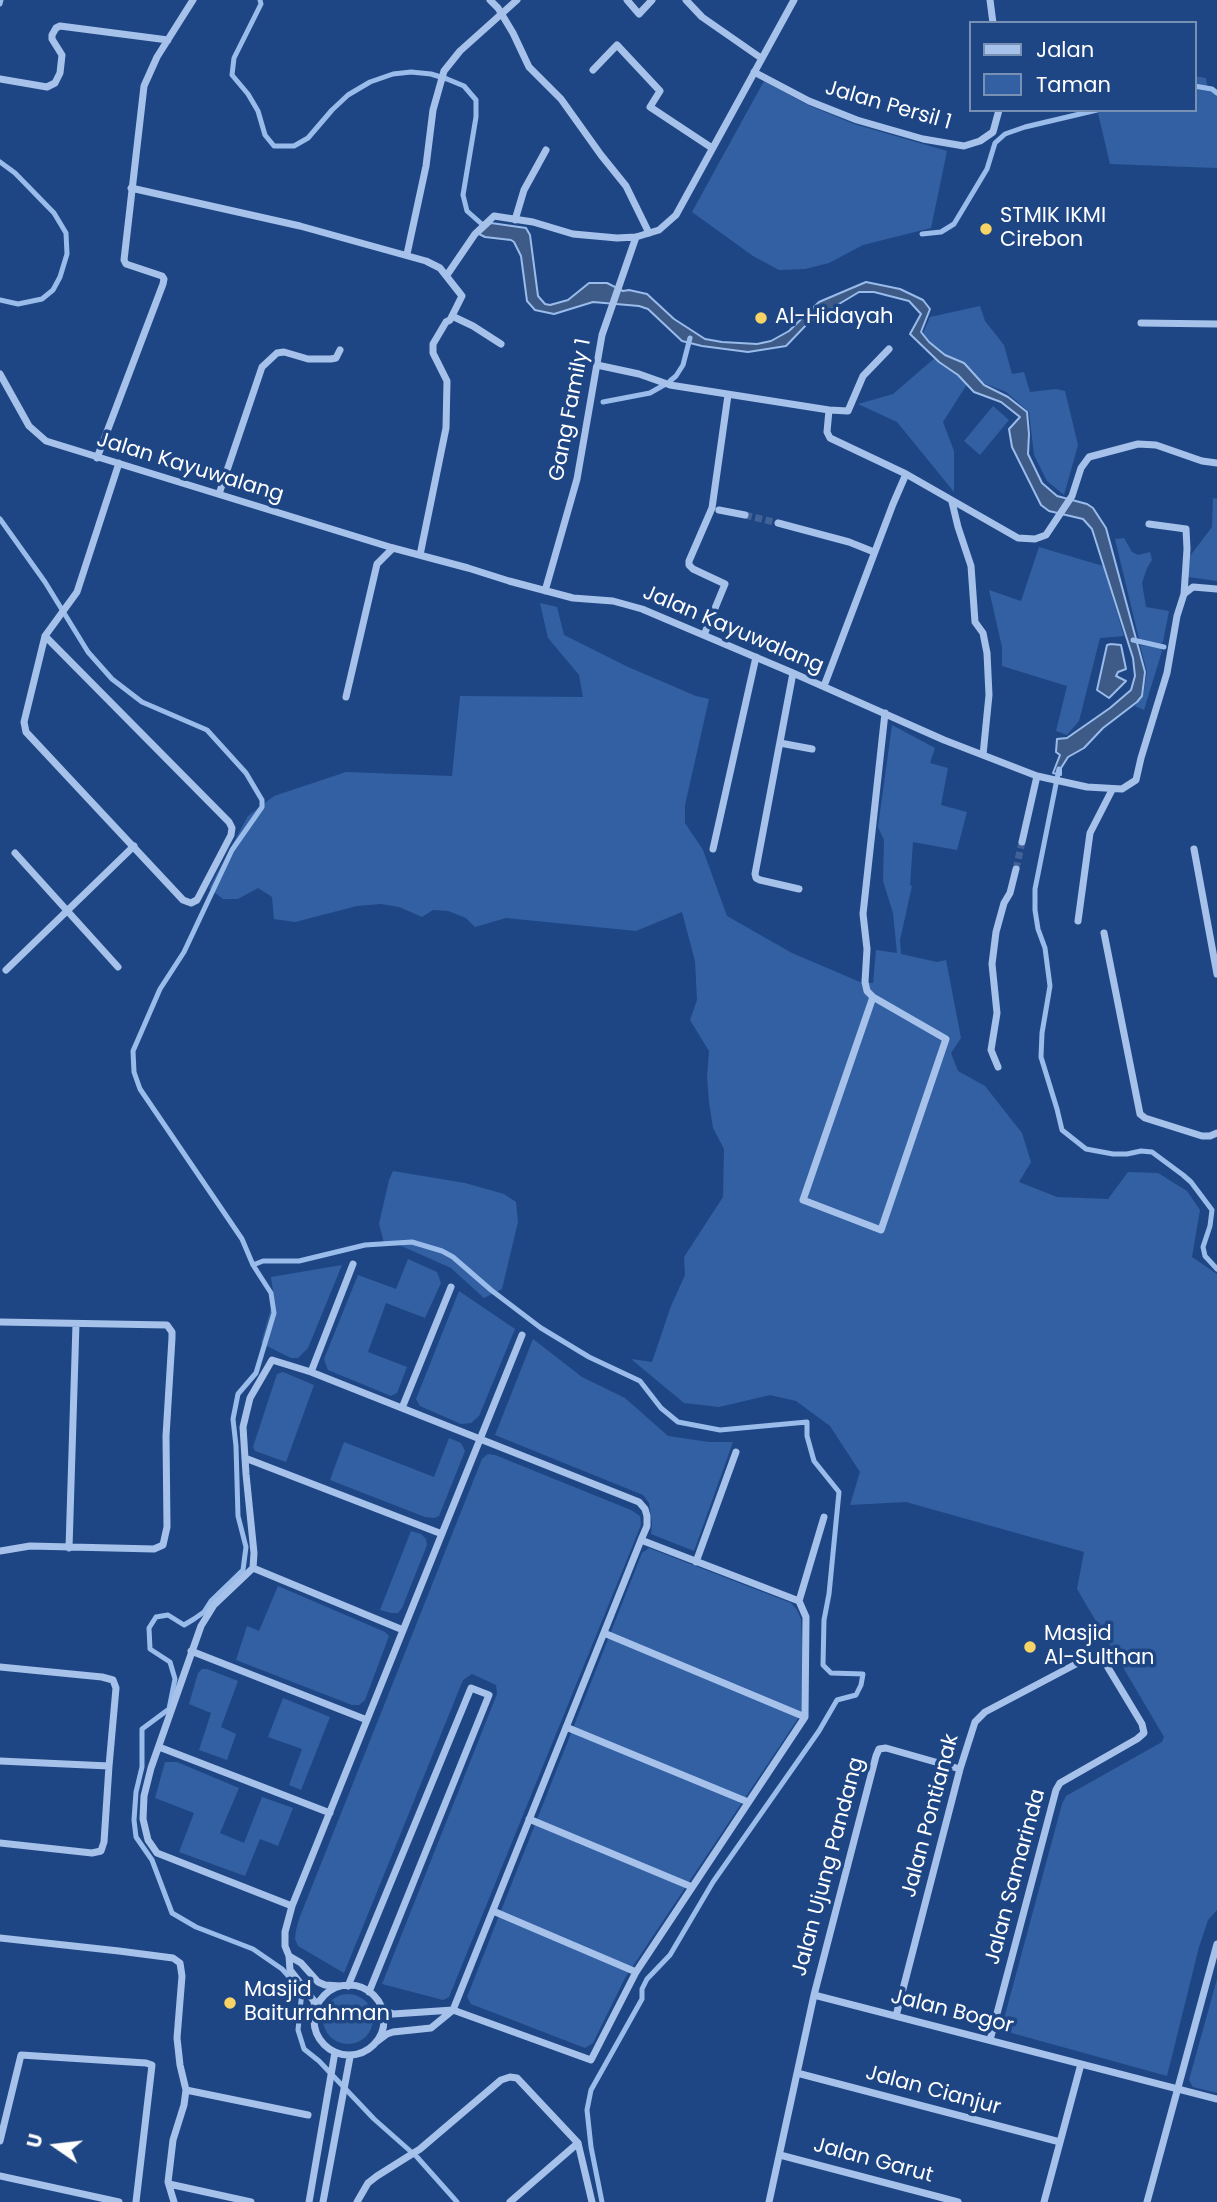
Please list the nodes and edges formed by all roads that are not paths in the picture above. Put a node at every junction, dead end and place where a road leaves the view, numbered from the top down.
1 (193, 0) edge
2 (490, 0) edge
3 (517, 0) edge
4 (627, 0) edge
5 (652, 0) edge
6 (686, 0) edge
7 (794, 0) edge
8 (990, 0) edge
9 (501, 14) junction
10 (993, 21) edge
11 (168, 40) junction
12 (761, 58) junction
13 (593, 70) dead end
14 (754, 72) junction
15 (0, 79) edge
16 (998, 112) edge
17 (712, 148) junction
18 (546, 150) dead end
19 (131, 188) junction
20 (515, 220) junction
21 (649, 233) junction
22 (636, 237) junction
23 (407, 254) junction
24 (447, 275) junction
25 (452, 316) junction
26 (1141, 323) dead end
27 (1217, 324) edge
28 (501, 344) dead end
29 (889, 349) dead end
30 (340, 350) dead end
31 (597, 365) junction
32 (0, 374) edge
33 (728, 395) junction
34 (829, 410) junction
35 (97, 458) junction
36 (119, 463) junction
37 (1217, 463) edge
38 (906, 474) junction
39 (219, 494) junction
40 (952, 502) junction
41 (715, 509) junction
42 (745, 515) tunnel mouth
43 (778, 523) tunnel mouth
44 (1149, 524) dead end
45 (393, 548) junction
46 (874, 552) junction
47 (420, 555) junction
48 (1217, 589) edge
49 (545, 591) junction
50 (1184, 594) junction
51 (704, 635) junction
52 (45, 636) junction
53 (756, 657) junction
54 (793, 673) junction
55 (824, 687) junction
56 (346, 697) dead end
57 (885, 713) junction
58 (780, 743) junction
59 (812, 749) dead end
60 (983, 755) junction
61 (1040, 777) junction
62 (1112, 790) junction
63 (1022, 842) tunnel mouth
64 (134, 846) junction
65 (713, 849) dead end
66 (1194, 849) dead end
67 (15, 853) dead end
68 (1016, 869) tunnel mouth
69 (799, 889) dead end
70 (67, 911) junction
71 (1077, 921) dead end
72 (1104, 933) dead end
73 (118, 967) dead end
74 (6, 970) dead end
75 (1217, 974) edge
76 (873, 997) junction
77 (998, 1067) dead end
78 (1217, 1133) edge
79 (353, 1264) dead end
80 (451, 1287) dead end
81 (0, 1322) edge
82 (76, 1324) junction
83 (522, 1335) dead end
84 (311, 1372) junction
85 (402, 1408) junction
86 (480, 1439) junction
87 (736, 1452) dead end
88 (245, 1458) junction
89 (824, 1517) dead end
90 (442, 1534) junction
91 (642, 1540) junction
92 (69, 1548) junction
93 (0, 1552) edge
94 (696, 1562) junction
95 (253, 1568) junction
96 (799, 1601) junction
97 (402, 1630) junction
98 (604, 1633) junction
99 (191, 1651) junction
100 (0, 1667) edge
101 (1121, 1690) joint
102 (805, 1717) junction
103 (367, 1720) junction
104 (566, 1727) junction
105 (159, 1747) junction
106 (0, 1760) edge
107 (109, 1766) junction
108 (960, 1769) junction
109 (748, 1802) junction
110 (330, 1813) junction
111 (529, 1819) junction
112 (0, 1843) edge
113 (692, 1887) junction
114 (292, 1906) junction
115 (493, 1911) junction
116 (0, 1938) edge
117 (1217, 1944) edge
118 (289, 1955) junction
119 (636, 1972) junction
120 (345, 1986) junction
121 (369, 1993) junction
122 (814, 1995) junction
123 (382, 2009) junction
124 (315, 2010) junction
125 (453, 2010) junction
126 (896, 2016) junction
127 (990, 2040) junction
128 (375, 2043) junction
129 (335, 2052) junction
130 (350, 2057) junction
131 (1081, 2063) junction
132 (797, 2073) junction
133 (1178, 2089) junction
134 (186, 2090) junction
135 (1217, 2099) edge
136 (308, 2115) dead end
137 (0, 2141) edge
138 (1060, 2142) junction
139 (578, 2143) junction
140 (779, 2155) junction
141 (0, 2176) edge
142 (169, 2184) junction
143 (119, 2202) edge
144 (136, 2202) edge
145 (174, 2202) edge
146 (251, 2202) edge
147 (309, 2202) edge
148 (323, 2202) edge
149 (356, 2202) edge
150 (510, 2202) edge
151 (592, 2202) edge
152 (769, 2202) edge
153 (958, 2202) edge
154 (1044, 2202) edge
155 (1147, 2202) edge

1 - 11 street
2 - 9 street
3 - 9 street
4 - 5 street
6 - 12 street
7 - 12 street
8 - 10 street
9 - 21 street
9 - 23 street
11 - 15 street
11 - 19 street
12 - 14 street
13 - 17 street
14 - 16 street, Jalan Persil 1
14 - 17 street
17 - 21 street
18 - 20 street
19 - 23 street
19 - 35 street
20 - 22 street
20 - 24 street
21 - 22 street
22 - 31 street, Gang Family 1
23 - 24 street
24 - 25 street
25 - 28 street
25 - 47 street
26 - 27 street
29 - 34 street
30 - 39 street
31 - 33 street
31 - 49 street, Gang Family 1
32 - 35 street, Jalan Kayuwalang
33 - 34 street
33 - 41 street
34 - 38 street
35 - 36 street, Jalan Kayuwalang
36 - 39 street, Jalan Kayuwalang
36 - 52 street
37 - 40 street
38 - 40 street
38 - 46 street
39 - 45 street, Jalan Kayuwalang
40 - 60 street
41 - 42 street
41 - 51 street
43 - 46 street
44 - 50 street
45 - 47 street, Jalan Kayuwalang
45 - 56 street
46 - 55 street
47 - 49 street, Jalan Kayuwalang
48 - 50 street
49 - 51 street, Jalan Kayuwalang
50 - 62 street
51 - 53 street, Jalan Kayuwalang
52 - 64 street
52 - 64 street
53 - 54 street, Jalan Kayuwalang
53 - 65 street
54 - 55 street, Jalan Kayuwalang
54 - 58 street
55 - 57 street, Jalan Kayuwalang
57 - 60 street, Jalan Kayuwalang
57 - 76 street
58 - 59 street
58 - 69 street
60 - 61 street, Jalan Kayuwalang
61 - 62 street, Jalan Kayuwalang
61 - 63 street
62 - 71 street
64 - 70 street
66 - 75 street
67 - 70 street
68 - 77 street
70 - 73 street
70 - 74 street
72 - 78 street
76 - 76 street
79 - 84 street
80 - 85 street
81 - 82 street
82 - 92 street
82 - 92 street
83 - 86 street
84 - 85 street
84 - 88 street
85 - 86 street
86 - 90 street
86 - 91 street
87 - 94 street
88 - 90 street
88 - 95 street
89 - 96 street
90 - 97 street
91 - 94 street
91 - 98 street
92 - 93 street
94 - 96 street
95 - 97 street
95 - 99 street
96 - 102 street
97 - 103 street
98 - 102 street
98 - 104 street
99 - 103 street
99 - 105 street
100 - 107 street
101 - 108 street, Jalan Pontianak
101 - 127 street, Jalan Samarinda
102 - 109 street
103 - 110 street
104 - 109 street
104 - 111 street
105 - 110 street
105 - 114 street
106 - 107 street
107 - 112 street
108 - 122 street, Jalan Ujung Pandang
108 - 126 street, Jalan Pontianak
109 - 113 street
110 - 114 street
111 - 113 street
111 - 115 street
113 - 119 street
114 - 118 street
115 - 119 street
115 - 125 street
116 - 134 street
117 - 133 street
118 - 120 street
118 - 124 street
119 - 125 street
120 - 121 street
120 - 121 street
120 - 124 street
121 - 123 street
122 - 126 street, Jalan Bogor
122 - 132 street
123 - 125 street
123 - 128 street
124 - 129 street
125 - 128 street
126 - 127 street, Jalan Bogor
127 - 131 street, Jalan Bogor
128 - 130 street
129 - 130 street
129 - 147 street
130 - 148 street
131 - 133 street, Jalan Bogor
131 - 138 street
132 - 138 street, Jalan Cianjur
132 - 140 street
133 - 135 street, Jalan Bogor
133 - 155 street
134 - 136 street
134 - 142 street
137 - 144 street
138 - 154 street
139 - 149 street
139 - 150 street
139 - 151 street
140 - 152 street
140 - 153 street, Jalan Garut
141 - 143 street
142 - 145 street
142 - 146 street

